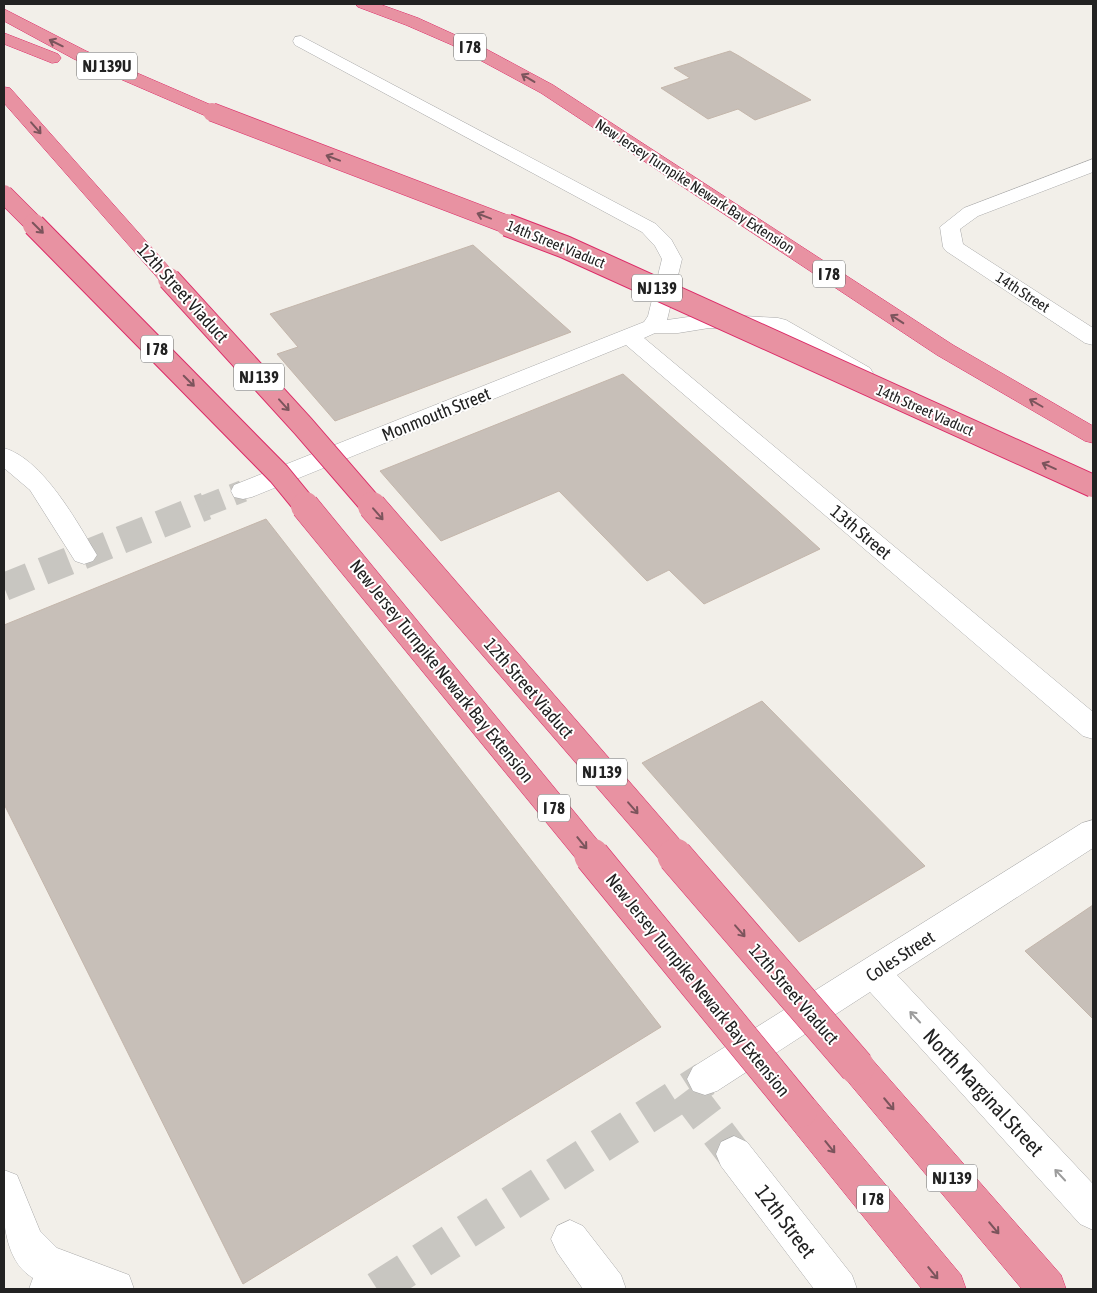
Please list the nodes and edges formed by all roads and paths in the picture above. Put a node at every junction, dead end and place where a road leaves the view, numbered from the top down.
1 (364, 4) edge
2 (4, 14) edge
3 (4, 38) edge
4 (301, 41) dead end
5 (4, 92) edge
6 (212, 112) junction
7 (4, 119) edge
8 (1093, 165) edge
9 (4, 194) edge
10 (169, 279) junction
11 (641, 332) junction
12 (1093, 338) edge
13 (864, 374) dead end
14 (1093, 436) edge
15 (4, 456) edge
16 (1093, 486) edge
17 (243, 491) tunnel mouth
18 (84, 555) dead end
19 (1093, 728) edge
20 (1093, 832) edge
21 (874, 973) junction
22 (706, 1079) tunnel mouth
23 (734, 1154) tunnel mouth
24 (4, 1188) edge
25 (1093, 1211) edge
26 (570, 1239) dead end
27 (62, 1281) edge
28 (115, 1289) edge
29 (608, 1289) edge
30 (838, 1289) edge
31 (947, 1289) edge
32 (1046, 1289) edge

14 -> 1 highway, New Jersey Turnpike Newark Bay Extension / I 78
6 -> 2 highway, NJ 139U
3 - 6 highway, 14th Street Viaduct / NJ 139
4 - 11 street
5 -> 10 highway, 12th Street Viaduct / NJ 139
16 -> 6 highway, 14th Street Viaduct / NJ 139, bridge
7 - 10 highway
8 - 12 street, 14th Street
9 -> 31 highway, New Jersey Turnpike Newark Bay Extension / I 78, bridge
10 -> 32 highway, 12th Street Viaduct / NJ 139, bridge
11 - 13 street, Monmouth Street
11 - 17 street, Monmouth Street
11 - 19 street, 13th Street
15 - 18 street
20 - 21 street, Coles Street
21 - 22 street, Coles Street
25 -> 21 street, North Marginal Street
23 - 30 street, 12th Street
24 - 27 street
26 - 29 street
27 - 28 street

